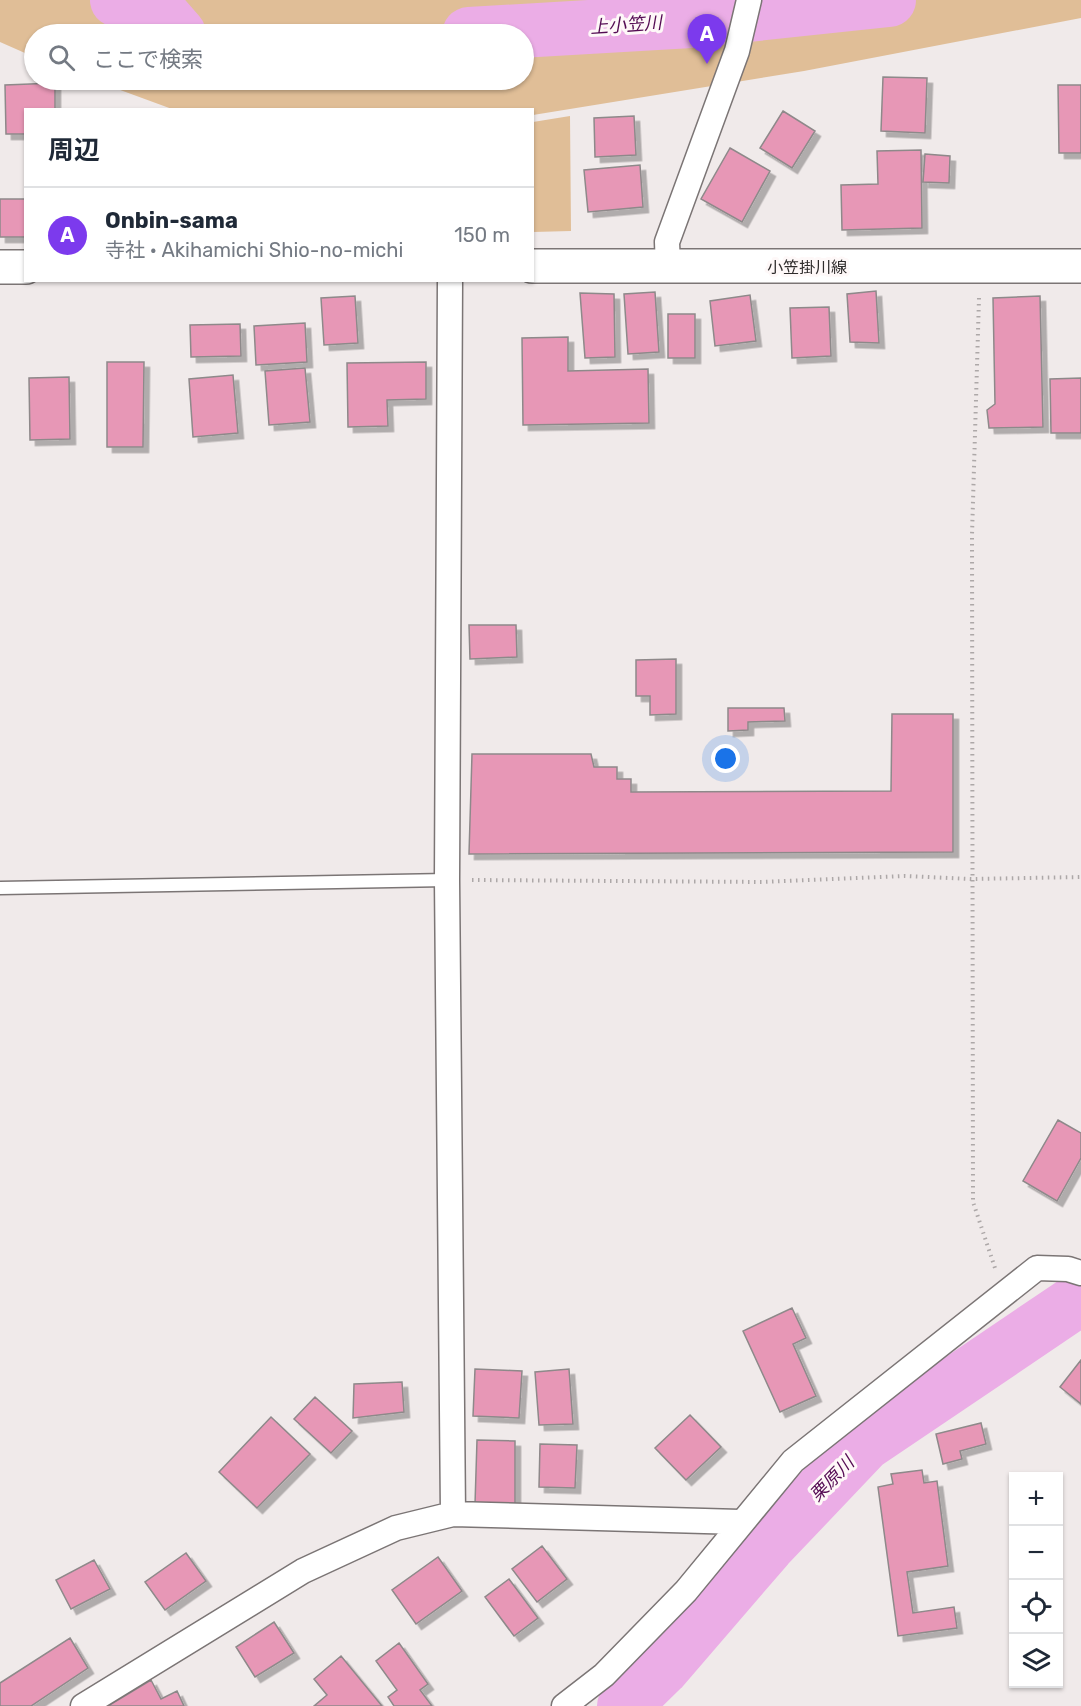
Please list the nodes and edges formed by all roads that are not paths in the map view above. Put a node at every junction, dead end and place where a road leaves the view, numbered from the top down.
1 (749, 0) edge
2 (534, 266) edge
3 (1081, 266) edge
4 (0, 267) edge
5 (24, 267) edge
6 (668, 267) junction
7 (450, 282) edge
8 (447, 880) junction
9 (0, 888) edge
10 (1075, 1271) edge
11 (453, 1514) junction
12 (740, 1522) junction
13 (82, 1706) edge
14 (564, 1706) edge

1 - 6 street
2 - 6 main road, 小笠掛川線
3 - 6 main road, 小笠掛川線
4 - 5 main road
7 - 8 street
8 - 9 lane
8 - 11 street
10 - 12 street
11 - 12 street
11 - 13 street
12 - 14 street

